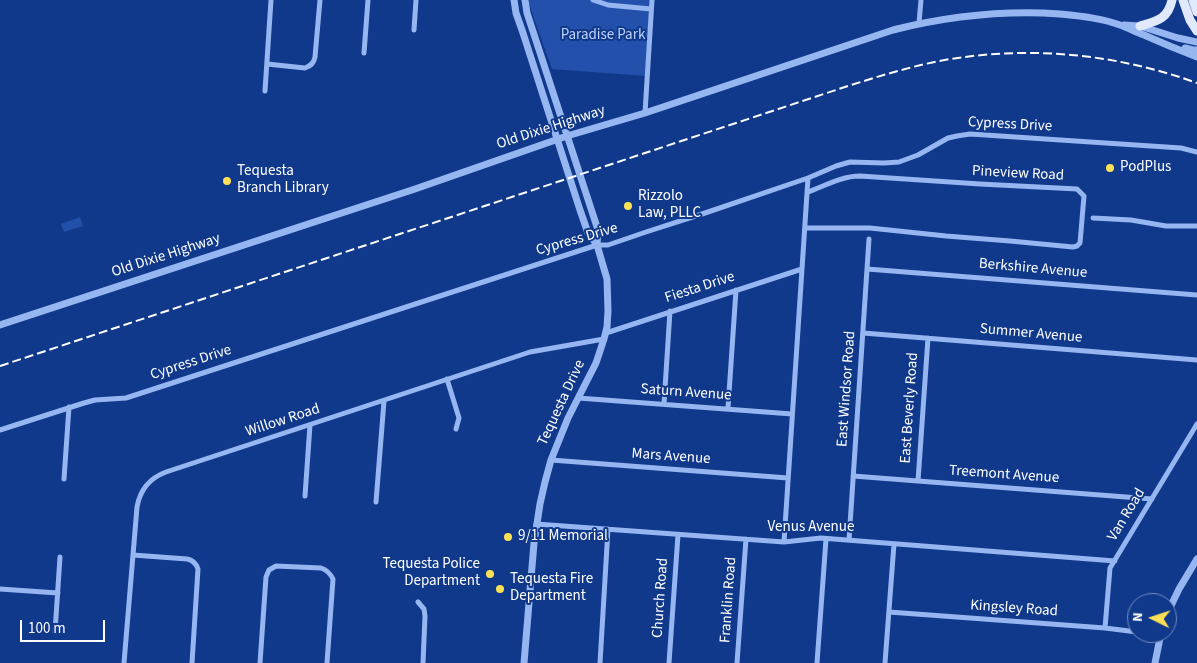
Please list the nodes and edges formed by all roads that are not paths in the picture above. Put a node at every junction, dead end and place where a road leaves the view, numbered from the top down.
1 (271, 0) edge
2 (320, 0) edge
3 (368, 0) edge
4 (416, 0) edge
5 (514, 0) edge
6 (525, 0) edge
7 (593, 0) edge
8 (652, 0) edge
9 (921, 0) edge
10 (1172, 0) edge
11 (1183, 0) edge
12 (1193, 0) edge
13 (651, 9) junction
14 (1197, 12) edge
15 (919, 23) junction
16 (1119, 24) junction
17 (1140, 26) junction
18 (414, 30) dead end
19 (1197, 31) edge
20 (1151, 38) junction
21 (1197, 42) edge
22 (1197, 50) edge
23 (364, 53) dead end
24 (1197, 57) edge
25 (267, 64) junction
26 (265, 91) dead end
27 (645, 113) junction
28 (568, 136) junction
29 (558, 139) junction
30 (1197, 152) edge
31 (807, 179) junction
32 (808, 192) junction
33 (1093, 218) dead end
34 (1197, 226) edge
35 (806, 228) junction
36 (869, 239) dead end
37 (597, 245) junction
38 (802, 269) junction
39 (867, 269) junction
40 (736, 290) junction
41 (1197, 295) edge
42 (670, 311) junction
43 (0, 325) edge
44 (863, 333) junction
45 (605, 336) junction
46 (928, 338) junction
47 (1197, 360) edge
48 (447, 380) junction
49 (578, 398) junction
50 (384, 400) junction
51 (664, 404) junction
52 (70, 407) junction
53 (728, 408) junction
54 (792, 414) junction
55 (310, 425) junction
56 (1197, 425) edge
57 (456, 429) dead end
58 (0, 430) edge
59 (1194, 433) edge
60 (551, 460) junction
61 (853, 476) junction
62 (64, 478) dead end
63 (788, 478) junction
64 (918, 481) junction
65 (305, 496) dead end
66 (1152, 499) junction
67 (376, 502) dead end
68 (536, 524) junction
69 (608, 530) junction
70 (678, 534) junction
71 (826, 539) junction
72 (746, 540) junction
73 (849, 540) junction
74 (784, 542) junction
75 (894, 544) junction
76 (133, 555) junction
77 (60, 557) dead end
78 (1197, 559) edge
79 (1115, 561) junction
80 (0, 589) edge
81 (58, 593) junction
82 (1177, 595) edge
83 (418, 602) dead end
84 (889, 612) junction
85 (1106, 628) junction
86 (1127, 631) edge
87 (55, 632) dead end
88 (1159, 643) edge
89 (124, 663) edge
90 (192, 663) edge
91 (260, 663) edge
92 (327, 663) edge
93 (423, 663) edge
94 (524, 663) edge
95 (600, 663) edge
96 (668, 663) edge
97 (737, 663) edge
98 (816, 663) edge
99 (885, 663) edge
100 (1155, 663) edge

1 - 25 street
2 - 25 street
3 - 23 street
4 - 18 street
5 - 29 street, Tequesta Drive
6 - 28 street, Tequesta Drive
7 - 13 street
8 - 13 street
9 - 15 street
10 - 17 main road
11 - 19 main road
12 - 14 main road
13 - 27 street
15 - 16 street, Old Dixie Highway
15 - 27 street, Old Dixie Highway
16 - 17 street, Old Dixie Highway
16 - 20 street, Old Dixie Highway
17 - 21 street, Old Dixie Highway
20 - 22 street
20 - 24 street, Old Dixie Highway
25 - 26 street
27 - 28 street, Old Dixie Highway
28 - 29 street, Old Dixie Highway
28 - 37 street, Tequesta Drive
29 - 37 street, Tequesta Drive
29 - 43 street, Old Dixie Highway
30 - 31 street, Cypress Drive
31 - 32 street
31 - 37 street, Cypress Drive
32 - 35 street
32 - 35 street, Pineview Road
33 - 34 street
35 - 38 street
36 - 39 street, East Windsor Road
37 - 45 street, Tequesta Drive
37 - 52 street, Cypress Drive
38 - 40 street, Fiesta Drive
38 - 54 street
39 - 41 street, Berkshire Avenue
39 - 44 street, East Windsor Road
40 - 42 street, Fiesta Drive
40 - 53 street
42 - 45 street, Fiesta Drive
42 - 51 street
44 - 46 street, Summer Avenue
44 - 61 street, East Windsor Road
45 - 48 street, Willow Road
45 - 49 street, Tequesta Drive
46 - 47 street, Summer Avenue
46 - 64 street, East Beverly Road
48 - 50 street, Willow Road
48 - 57 street
49 - 51 street, Saturn Avenue
49 - 60 street, Tequesta Drive
50 - 55 street, Willow Road
50 - 67 street
51 - 53 street, Saturn Avenue
52 - 58 street, Cypress Drive
52 - 62 street
53 - 54 street, Saturn Avenue
54 - 63 street
55 - 65 street
55 - 76 street, Willow Road
56 - 59 street, Van Road
59 - 66 street, Van Road
60 - 63 street, Mars Avenue
60 - 68 street, Tequesta Drive
61 - 64 street, Treemont Avenue
61 - 73 street, East Windsor Road
63 - 74 street
64 - 66 street, Treemont Avenue
66 - 79 street, Van Road
68 - 69 street, Venus Avenue
68 - 94 street, Tequesta Drive
69 - 70 street, Venus Avenue
69 - 95 street
70 - 72 street, Venus Avenue
70 - 96 street, Church Road
71 - 73 street, Venus Avenue
71 - 74 street, Venus Avenue
71 - 98 street
72 - 74 street, Venus Avenue
72 - 97 street, Franklin Road
73 - 75 street, Venus Avenue
75 - 79 street, Venus Avenue
75 - 84 street
76 - 89 street, Willow Road
76 - 90 street
77 - 81 street
78 - 82 street
79 - 85 street, Van Road
80 - 81 street
81 - 87 street
83 - 93 street
84 - 85 street, Kingsley Road
84 - 99 street
85 - 86 street, Kingsley Road
88 - 100 street
91 - 92 street

